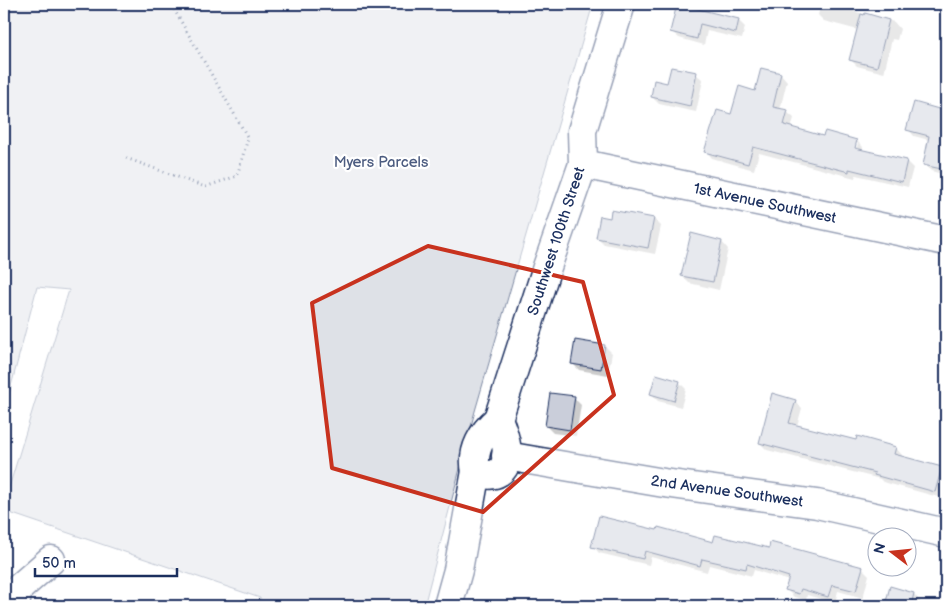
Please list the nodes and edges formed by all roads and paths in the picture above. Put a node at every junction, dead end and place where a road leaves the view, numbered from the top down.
1 (171, 4) edge
2 (621, 4) edge
3 (126, 158) dead end
4 (583, 164) junction
5 (946, 241) edge
6 (498, 419) junction
7 (506, 456) junction
8 (476, 471) junction
9 (946, 533) edge
10 (51, 560) dead end
11 (15, 606) edge
12 (448, 606) edge

1 - 3 path
2 - 4 street, Southwest 100th Street
4 - 5 street, 1st Avenue Southwest
4 - 6 street, Southwest 100th Street
6 - 7 street
6 - 8 street, Southwest 100th Street
7 - 8 street
7 - 9 street, 2nd Avenue Southwest
8 - 12 street, Southwest 100th Street
10 - 11 street

